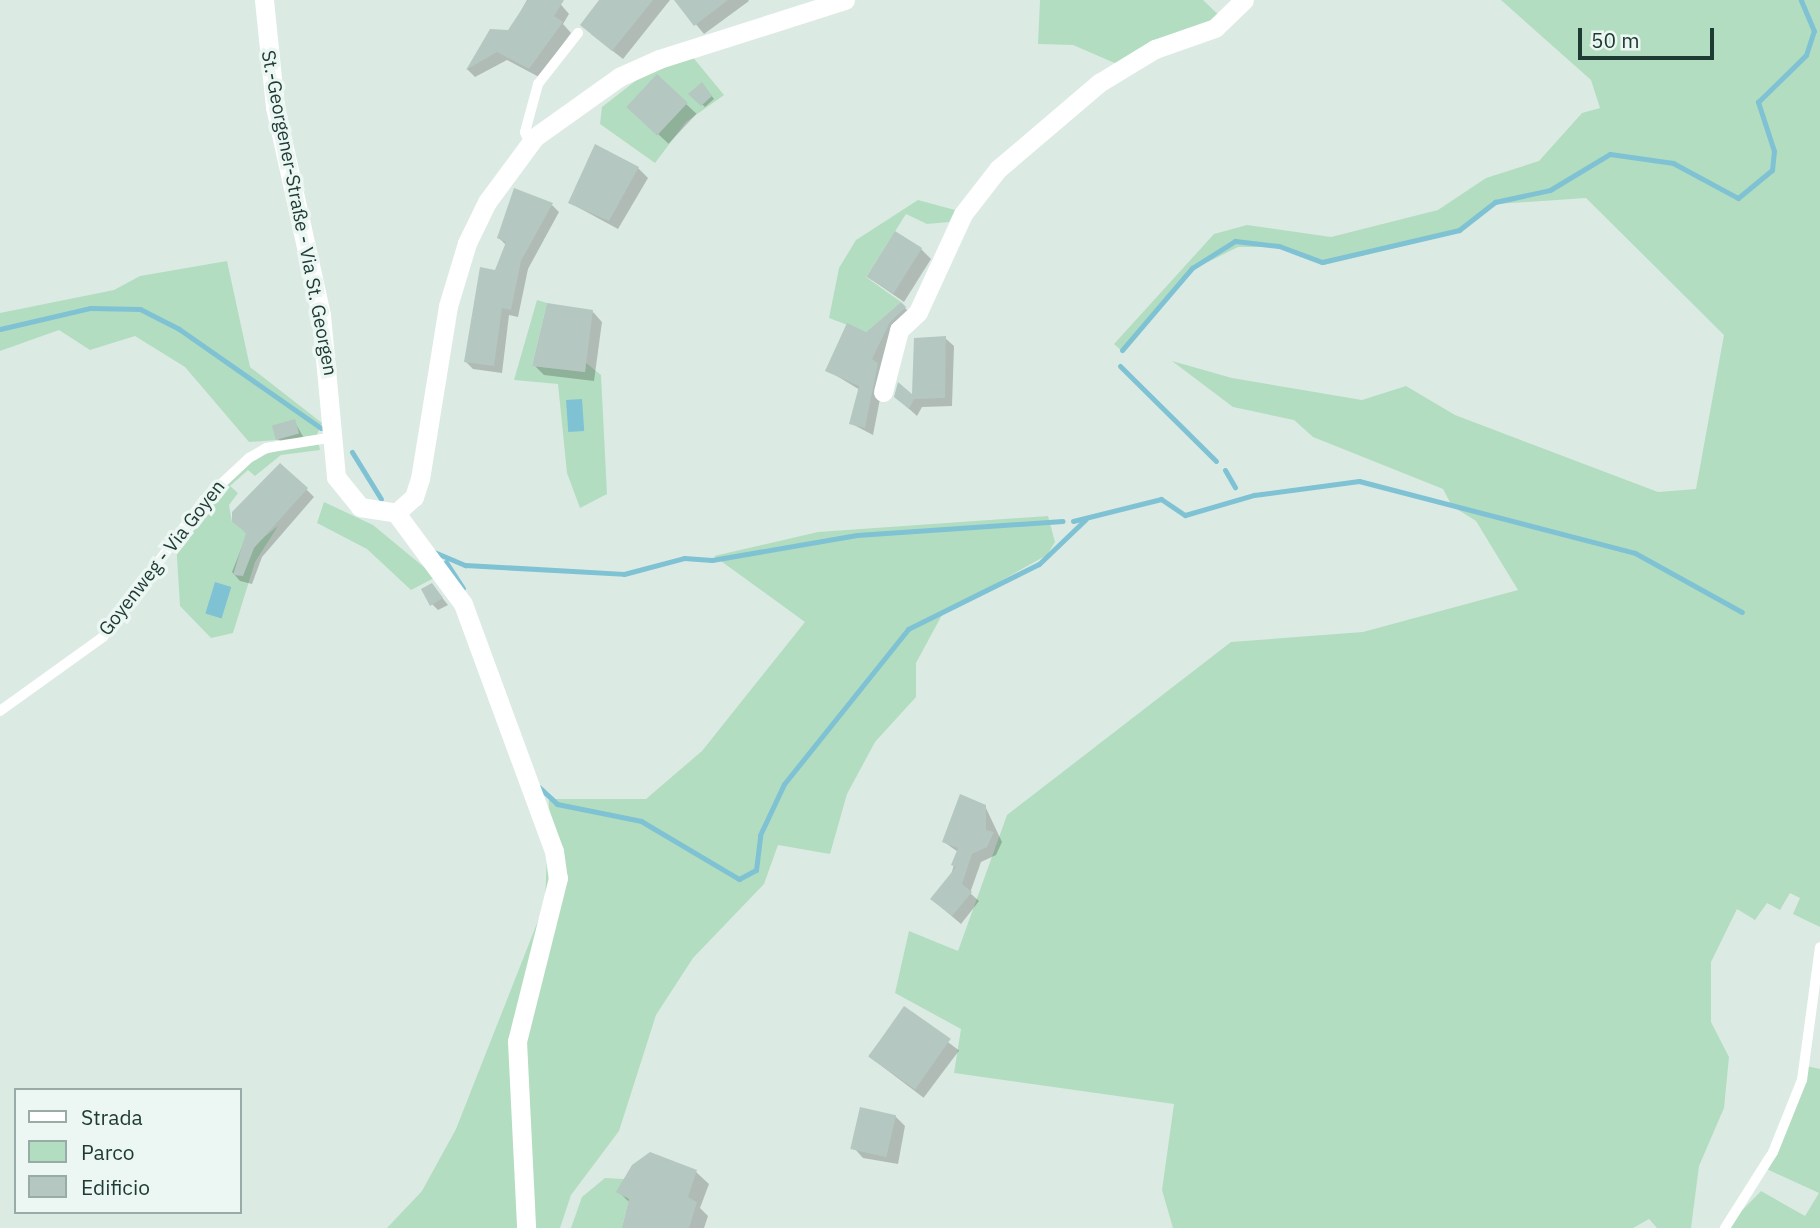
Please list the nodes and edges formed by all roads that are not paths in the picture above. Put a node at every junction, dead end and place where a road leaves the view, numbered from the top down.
1 (264, 0) edge
2 (845, 0) edge
3 (1244, 0) edge
4 (578, 33) dead end
5 (530, 144) junction
6 (883, 392) dead end
7 (337, 437) junction
8 (396, 513) junction
9 (0, 711) edge
10 (1820, 947) edge
11 (526, 1228) edge
12 (1725, 1228) edge

1 - 7 street, St.-Georgener-Straße - Via St. Georgen
2 - 5 street
3 - 6 street
4 - 5 lane
5 - 8 street
7 - 8 street, St.-Georgener-Straße - Via St. Georgen
7 - 9 lane, Goyenweg - Via Goyen
8 - 11 street
10 - 12 lane

